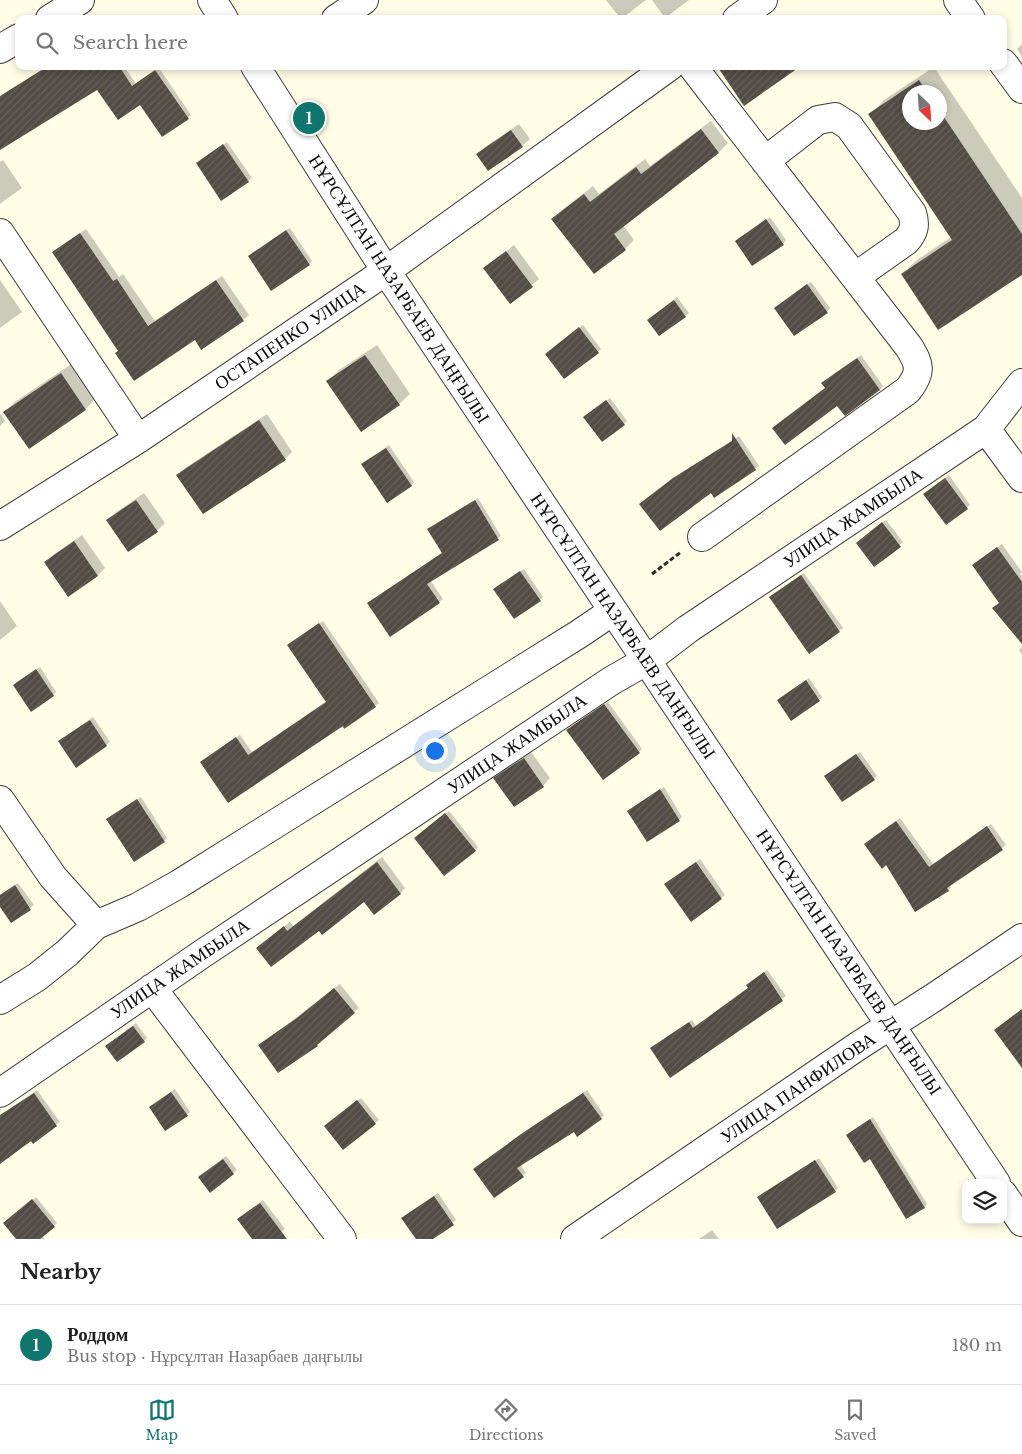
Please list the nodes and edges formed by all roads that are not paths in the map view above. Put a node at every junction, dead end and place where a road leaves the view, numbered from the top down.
1 (80, 0) edge
2 (212, 0) edge
3 (364, 0) edge
4 (763, 0) edge
5 (958, 0) edge
6 (56, 15) edge
7 (221, 15) edge
8 (342, 15) edge
9 (742, 15) edge
10 (968, 15) edge
11 (15, 40) edge
12 (0, 49) edge
13 (1007, 68) edge
14 (262, 70) edge
15 (664, 70) edge
16 (695, 70) edge
17 (1022, 89) edge
18 (765, 161) junction
19 (0, 234) edge
20 (386, 271) junction
21 (855, 277) junction
22 (1022, 383) edge
23 (986, 429) junction
24 (138, 439) junction
25 (1022, 478) edge
26 (0, 526) edge
27 (702, 537) road end
28 (613, 611) junction
29 (646, 660) junction
30 (0, 800) edge
31 (96, 925) junction
32 (1022, 938) edge
33 (152, 988) junction
34 (0, 1000) edge
35 (892, 1026) junction
36 (0, 1093) edge
37 (993, 1179) edge
38 (1007, 1200) edge
39 (1022, 1222) edge
40 (342, 1239) edge
41 (575, 1239) edge

1 - 6 street
2 - 7 street
3 - 8 street
4 - 9 street
5 - 10 street
11 - 12 street
13 - 17 street
14 - 20 street, НҰРСҰЛТАН НАЗАРБАЕВ ДАҢҒЫЛЫ
15 - 20 street, ОСТАПЕНКО УЛИЦА
16 - 18 street
18 - 21 street
18 - 21 street
19 - 24 street
20 - 24 street, ОСТАПЕНКО УЛИЦА
20 - 28 street, НҰРСҰЛТАН НАЗАРБАЕВ ДАҢҒЫЛЫ
21 - 27 street
22 - 23 street, УЛИЦА ЖАМБЫЛА
23 - 25 street
23 - 29 street, УЛИЦА ЖАМБЫЛА
24 - 26 street, ОСТАПЕНКО УЛИЦА
28 - 29 street, НҰРСҰЛТАН НАЗАРБАЕВ ДАҢҒЫЛЫ
28 - 31 street
29 - 33 street, УЛИЦА ЖАМБЫЛА
29 - 35 street, НҰРСҰЛТАН НАЗАРБАЕВ ДАҢҒЫЛЫ
30 - 31 street
31 - 34 street
32 - 35 street, УЛИЦА ПАНФИЛОВА
33 - 36 street, УЛИЦА ЖАМБЫЛА
33 - 40 street
35 - 37 street, НҰРСҰЛТАН НАЗАРБАЕВ ДАҢҒЫЛЫ
35 - 41 street, УЛИЦА ПАНФИЛОВА
38 - 39 street

